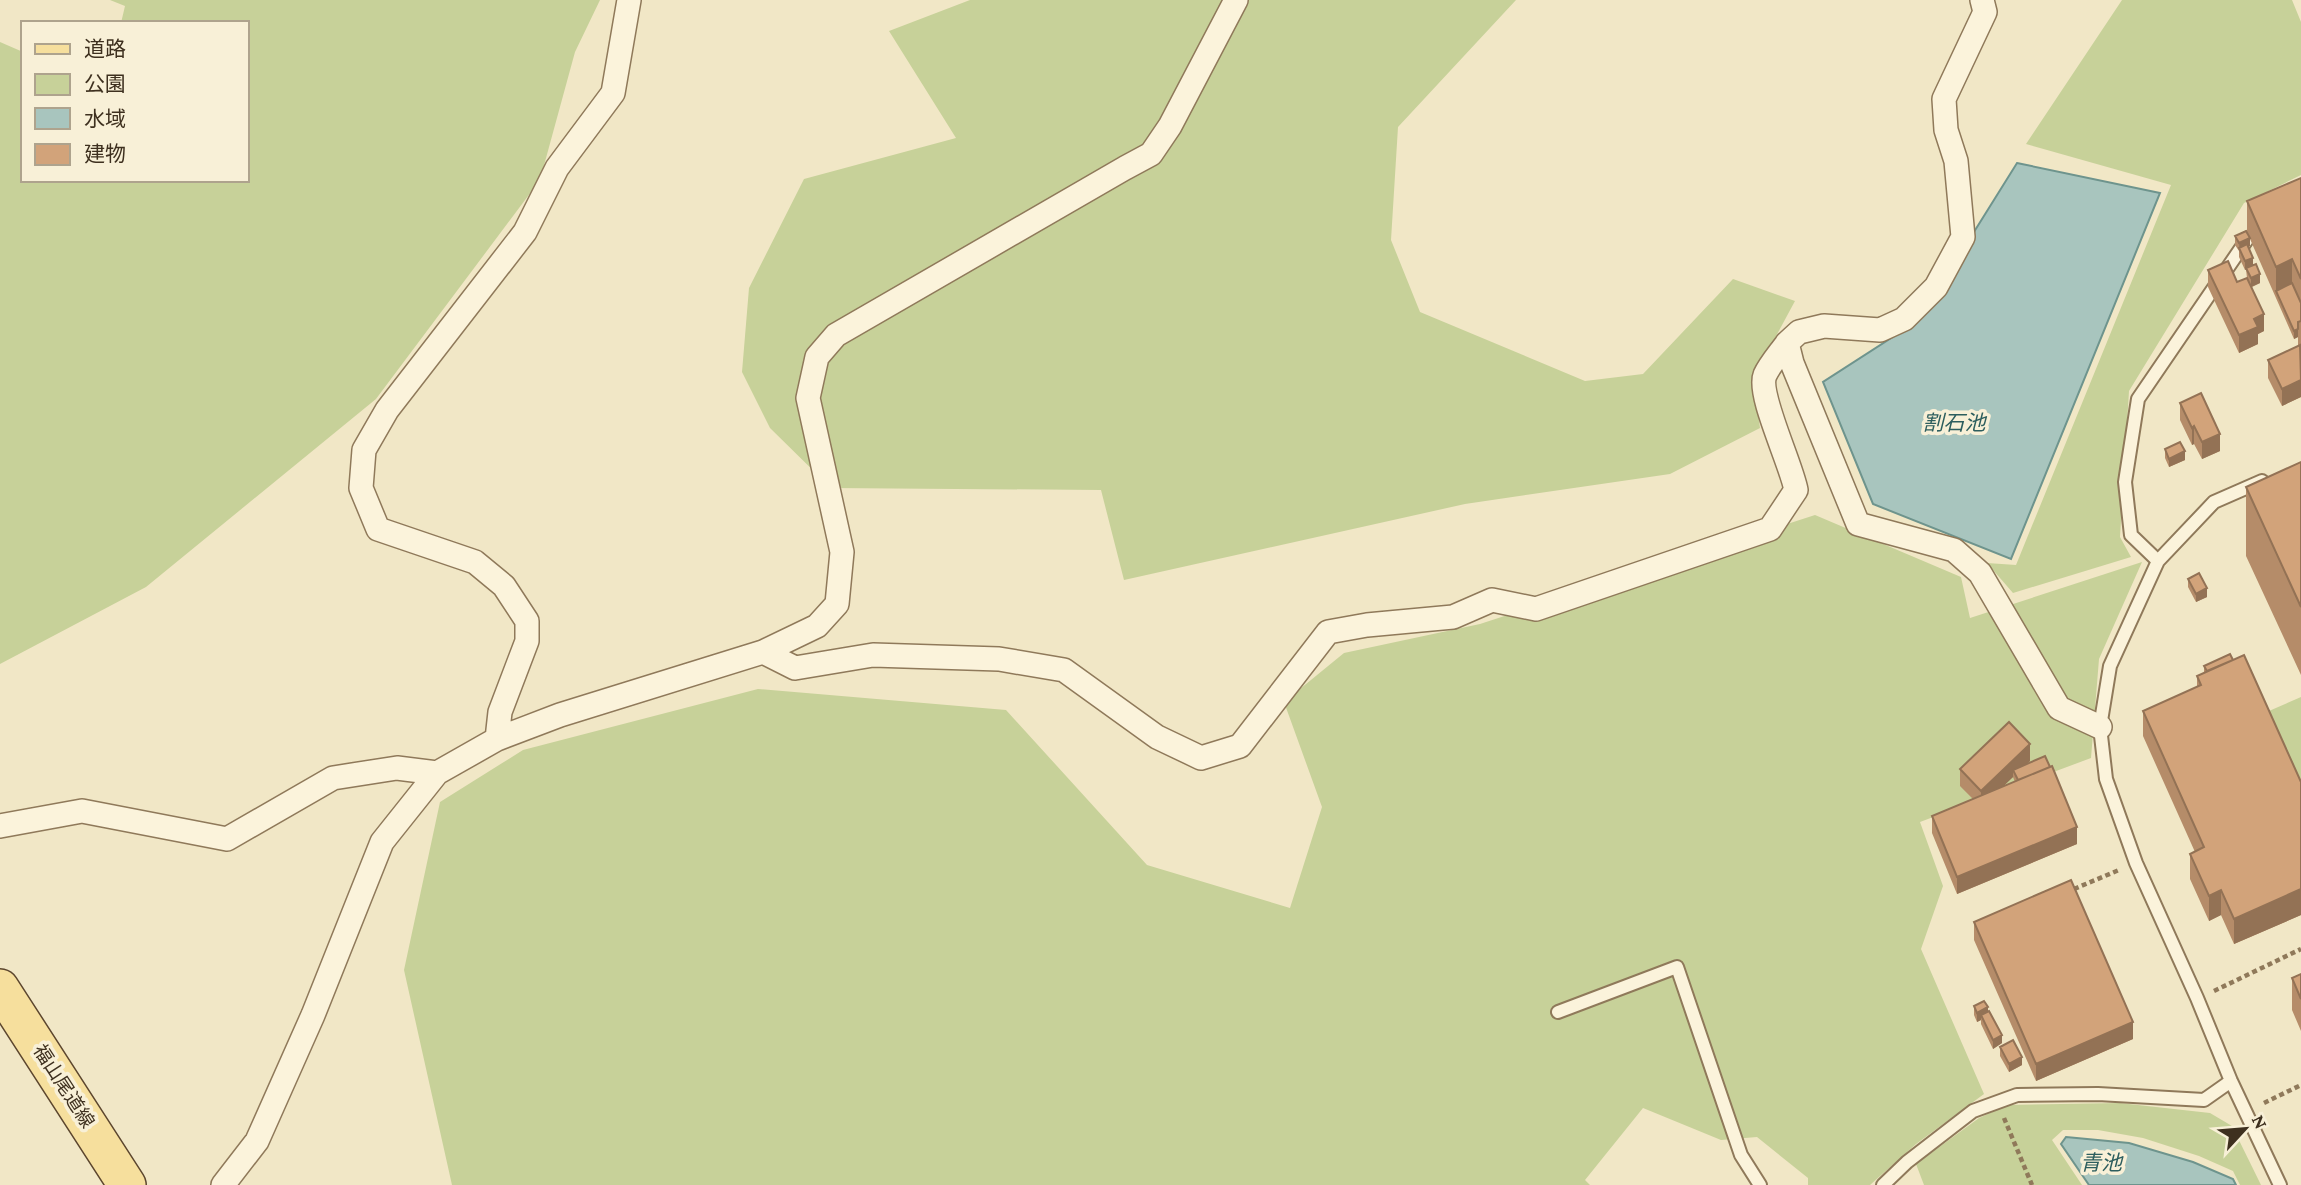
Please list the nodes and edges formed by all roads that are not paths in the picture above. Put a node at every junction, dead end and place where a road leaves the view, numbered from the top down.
1 (629, 0) edge
2 (1236, 0) edge
3 (1982, 0) edge
4 (2255, 227) edge
5 (1787, 344) junction
6 (2276, 474) edge
7 (2158, 561) junction
8 (763, 652) junction
9 (2100, 727) junction
10 (497, 739) junction
11 (437, 773) junction
12 (0, 826) edge
13 (0, 988) edge
14 (1558, 1012) dead end
15 (2231, 1081) junction
16 (127, 1185) edge
17 (223, 1185) edge
18 (1760, 1185) edge
19 (1883, 1185) edge
20 (2280, 1185) edge

1 - 10 street
2 - 8 street
3 - 5 street
4 - 7 lane
5 - 8 street
5 - 9 street
6 - 7 lane
7 - 9 lane
8 - 10 street
9 - 15 lane
10 - 11 street
11 - 12 street
11 - 17 street
13 - 16 main road, 福山尾道線
14 - 18 lane
15 - 19 lane
15 - 20 lane

